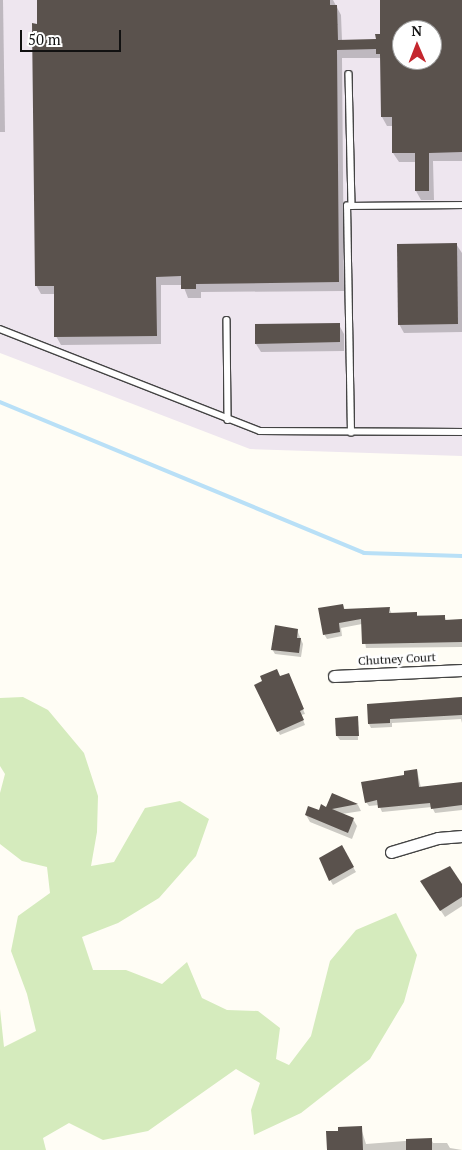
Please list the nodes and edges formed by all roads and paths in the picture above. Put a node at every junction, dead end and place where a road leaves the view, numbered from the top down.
1 (348, 74) dead end
2 (462, 205) edge
3 (352, 206) junction
4 (227, 320) dead end
5 (0, 329) edge
6 (228, 420) junction
7 (462, 432) edge
8 (351, 433) junction
9 (462, 670) edge
10 (334, 676) dead end
11 (462, 836) edge
12 (391, 852) dead end

1 - 3 lane
2 - 3 lane
3 - 8 lane
4 - 6 lane
5 - 6 lane
6 - 8 lane
7 - 8 lane
9 - 10 street, Chutney Court
11 - 12 street

